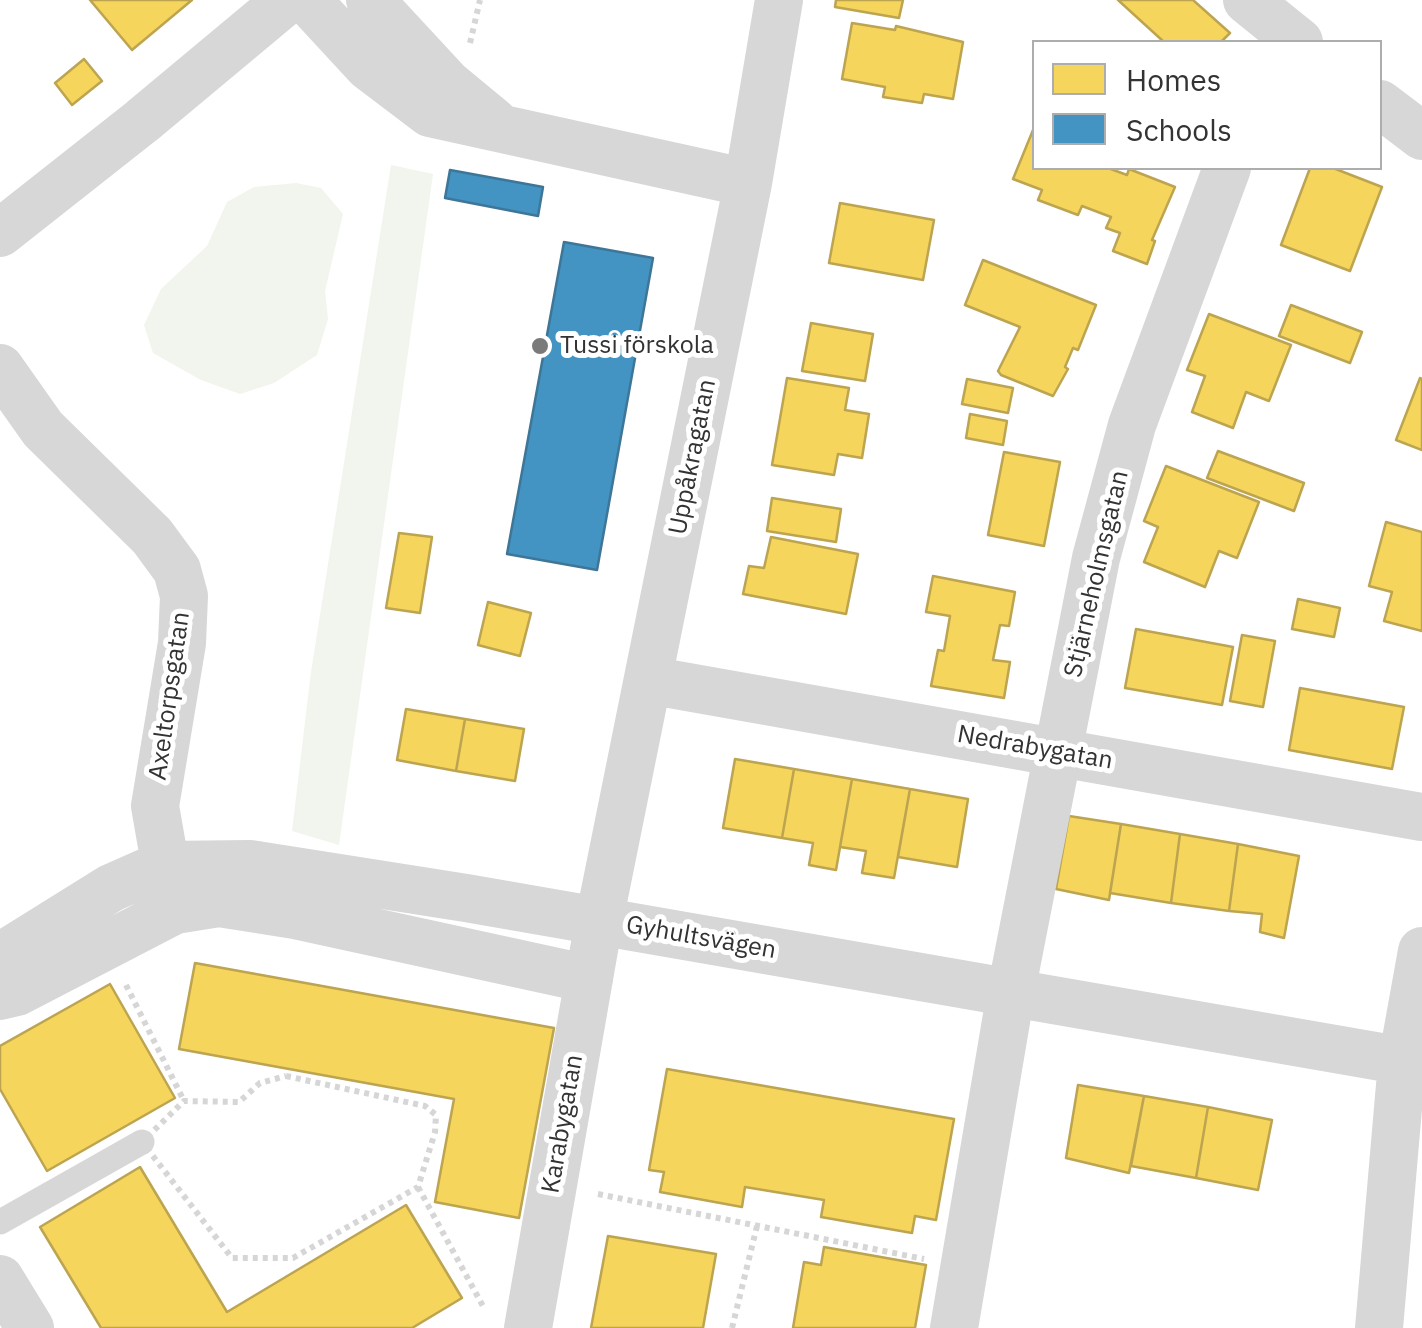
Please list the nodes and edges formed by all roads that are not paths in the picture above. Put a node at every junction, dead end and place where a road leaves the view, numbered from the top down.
1 (287, 0) edge
2 (307, 0) edge
3 (370, 0) edge
4 (778, 0) edge
5 (1382, 106) edge
6 (501, 128) junction
7 (1422, 136) edge
8 (1226, 170) edge
9 (748, 183) junction
10 (0, 233) edge
11 (0, 368) edge
12 (648, 680) junction
13 (1058, 752) junction
14 (1422, 817) edge
15 (163, 865) junction
16 (175, 910) junction
17 (599, 921) junction
18 (1422, 952) edge
19 (0, 957) edge
20 (589, 979) junction
21 (1011, 992) junction
22 (0, 996) edge
23 (1412, 1063) edge
24 (142, 1142) road end
25 (0, 1222) edge
26 (0, 1279) edge
27 (507, 1320) edge
28 (30, 1328) edge
29 (954, 1328) edge
30 (1380, 1328) edge

1 - 10 street
2 - 6 street
3 - 6 street
4 - 9 street, Uppåkragatan
5 - 7 street
6 - 9 street
8 - 13 street, Stjärneholmsgatan
9 - 12 street, Uppåkragatan
11 - 15 street, Axeltorpsgatan
12 - 13 street, Nedrabygatan
12 - 17 street, Uppåkragatan
13 - 14 street, Nedrabygatan
13 - 21 street, Stjärneholmsgatan
15 - 16 street, Axeltorpsgatan
15 - 17 street, Gyhultsvägen
15 - 19 street, Gyhultsvägen
16 - 20 street
16 - 22 street
17 - 20 street, Karabygatan
17 - 21 street, Gyhultsvägen
18 - 23 street
20 - 27 street, Karabygatan
21 - 23 street, Gyhultsvägen
21 - 29 street, Stjärneholmsgatan
23 - 30 street
24 - 25 lane
26 - 28 street

